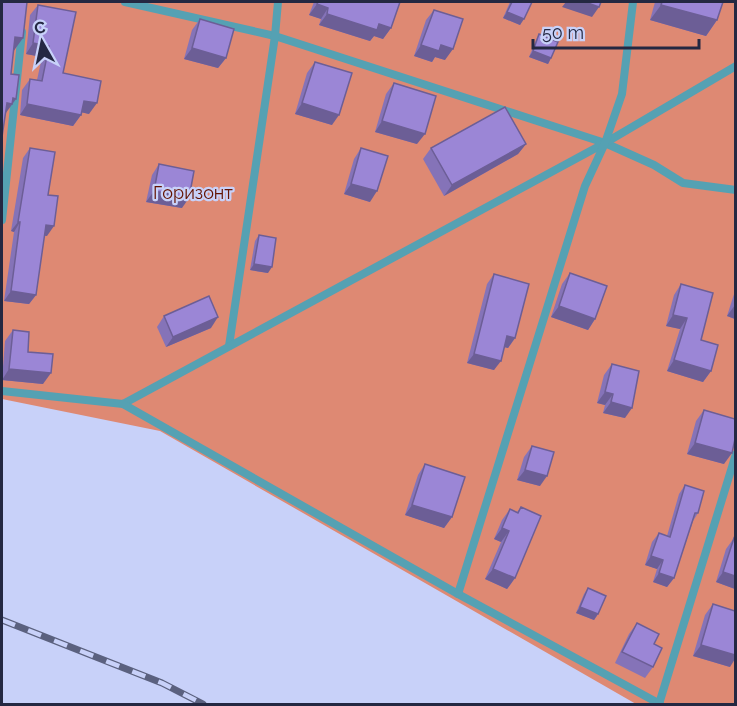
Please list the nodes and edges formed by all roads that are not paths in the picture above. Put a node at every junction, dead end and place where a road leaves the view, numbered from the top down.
1 (125, 2) edge
2 (278, 2) edge
3 (633, 2) edge
4 (23, 24) edge
5 (275, 36) junction
6 (735, 66) edge
7 (605, 143) junction
8 (735, 190) edge
9 (2, 220) edge
10 (229, 346) junction
11 (2, 391) edge
12 (123, 404) junction
13 (735, 454) edge
14 (458, 594) junction
15 (659, 704) edge

1 - 5 lane
2 - 5 lane
3 - 7 lane
4 - 9 lane
5 - 7 lane
5 - 10 lane
6 - 7 lane
7 - 8 lane
7 - 10 lane
7 - 14 lane
10 - 12 lane
11 - 12 lane
12 - 14 lane
13 - 15 lane
14 - 15 lane

